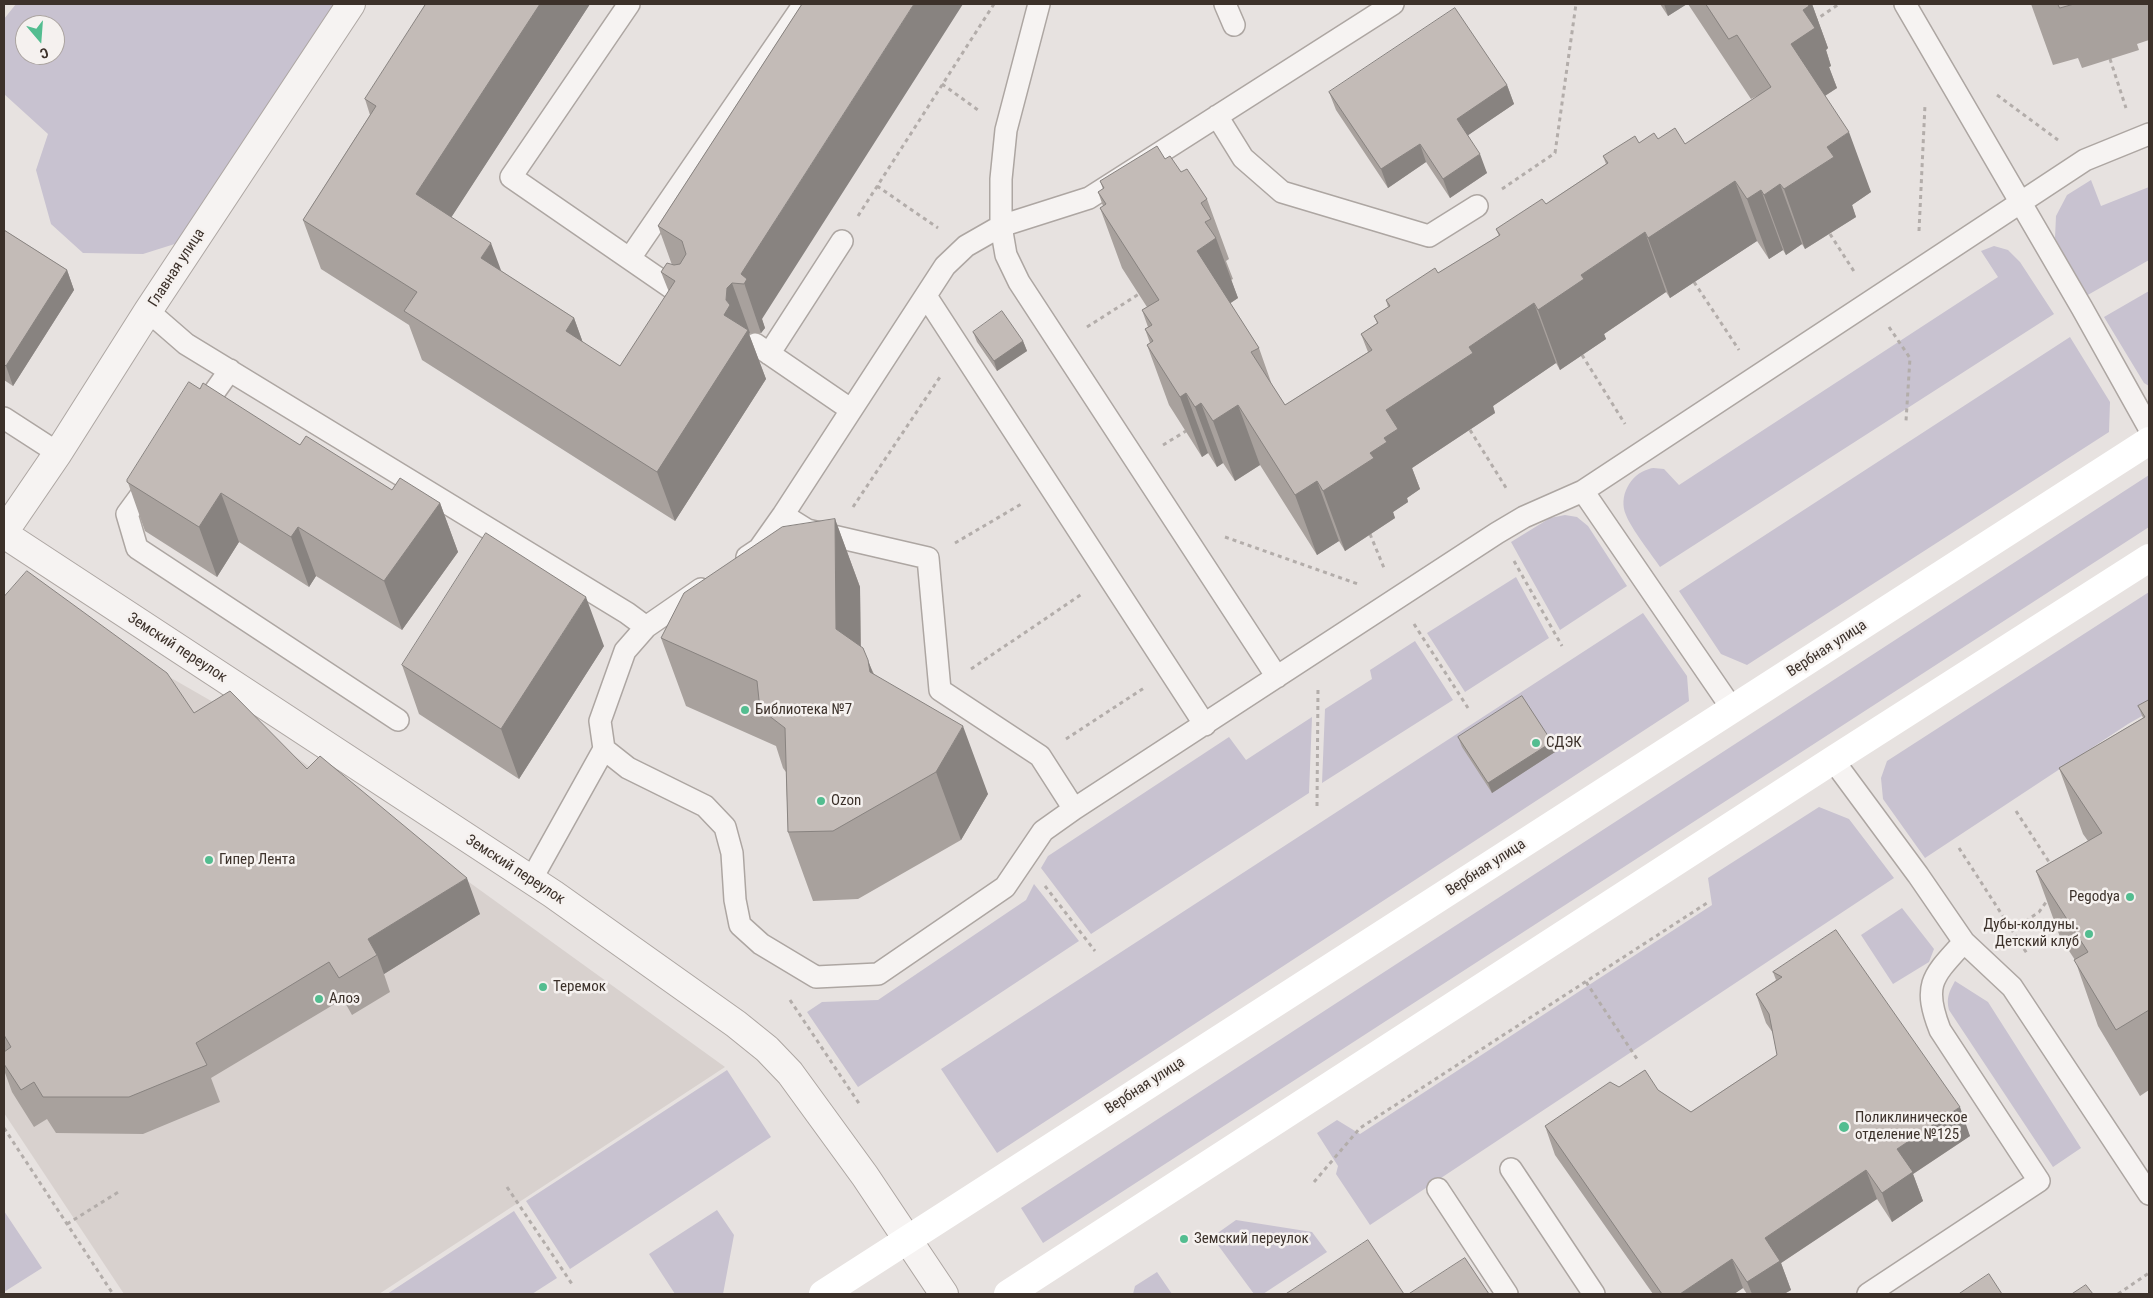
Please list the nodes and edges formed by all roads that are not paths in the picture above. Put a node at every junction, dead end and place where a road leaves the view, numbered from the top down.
1 (350, 4) edge
2 (629, 4) edge
3 (804, 4) edge
4 (1040, 4) edge
5 (1225, 4) edge
6 (1393, 4) edge
7 (1905, 4) edge
8 (1234, 25) dead end
9 (1217, 116) junction
10 (2143, 136) edge
11 (2020, 201) junction
12 (1477, 206) road end
13 (1001, 226) junction
14 (842, 241) road end
15 (630, 258) junction
16 (926, 296) junction
17 (692, 302) edge
18 (148, 311) junction
19 (230, 370) junction
20 (850, 409) junction
21 (4, 418) edge
22 (2149, 428) edge
23 (184, 434) edge
24 (2149, 441) edge
25 (58, 453) junction
26 (162, 466) edge
27 (1583, 490) junction
28 (783, 515) junction
29 (4, 533) edge
30 (2149, 558) edge
31 (646, 627) junction
32 (1278, 677) junction
33 (1733, 710) junction
34 (398, 720) dead end
35 (1205, 725) junction
36 (604, 749) junction
37 (1833, 760) junction
38 (1074, 809) junction
39 (531, 880) junction
40 (1964, 942) junction
41 (1511, 1169) dead end
42 (1438, 1189) dead end
43 (2149, 1194) edge
44 (908, 1239) junction
45 (823, 1294) edge
46 (944, 1294) edge
47 (1008, 1294) edge
48 (1506, 1294) edge
49 (1594, 1294) edge
50 (1868, 1294) edge

1 - 18 street, Главная улица
2 - 15 lane
3 - 15 lane
4 - 13 lane
5 - 8 lane
6 - 9 lane
7 - 11 lane
9 - 12 lane
9 - 13 lane
10 - 11 lane
11 - 22 lane
11 - 27 lane
13 - 16 lane
13 - 32 lane
14 - 20 lane
15 - 17 lane
16 - 20 lane
16 - 35 lane
18 - 19 lane
18 - 25 street, Главная улица
19 - 23 lane
19 - 31 lane
20 - 28 lane
21 - 25 lane
24 - 33 main road, Вербная улица
25 - 29 street, Главная улица
26 - 34 lane
27 - 32 lane
27 - 33 lane
28 - 31 lane
28 - 38 lane
29 - 39 street, Земский переулок
30 - 37 main road
31 - 36 lane
32 - 35 lane
33 - 44 main road, Вербная улица
35 - 38 lane
36 - 38 lane
36 - 39 lane
37 - 40 lane
37 - 47 main road
39 - 44 street, Земский переулок
40 - 43 lane
40 - 50 lane
41 - 49 lane
42 - 48 lane
44 - 45 main road, Вербная улица
44 - 46 street, Земский переулок

